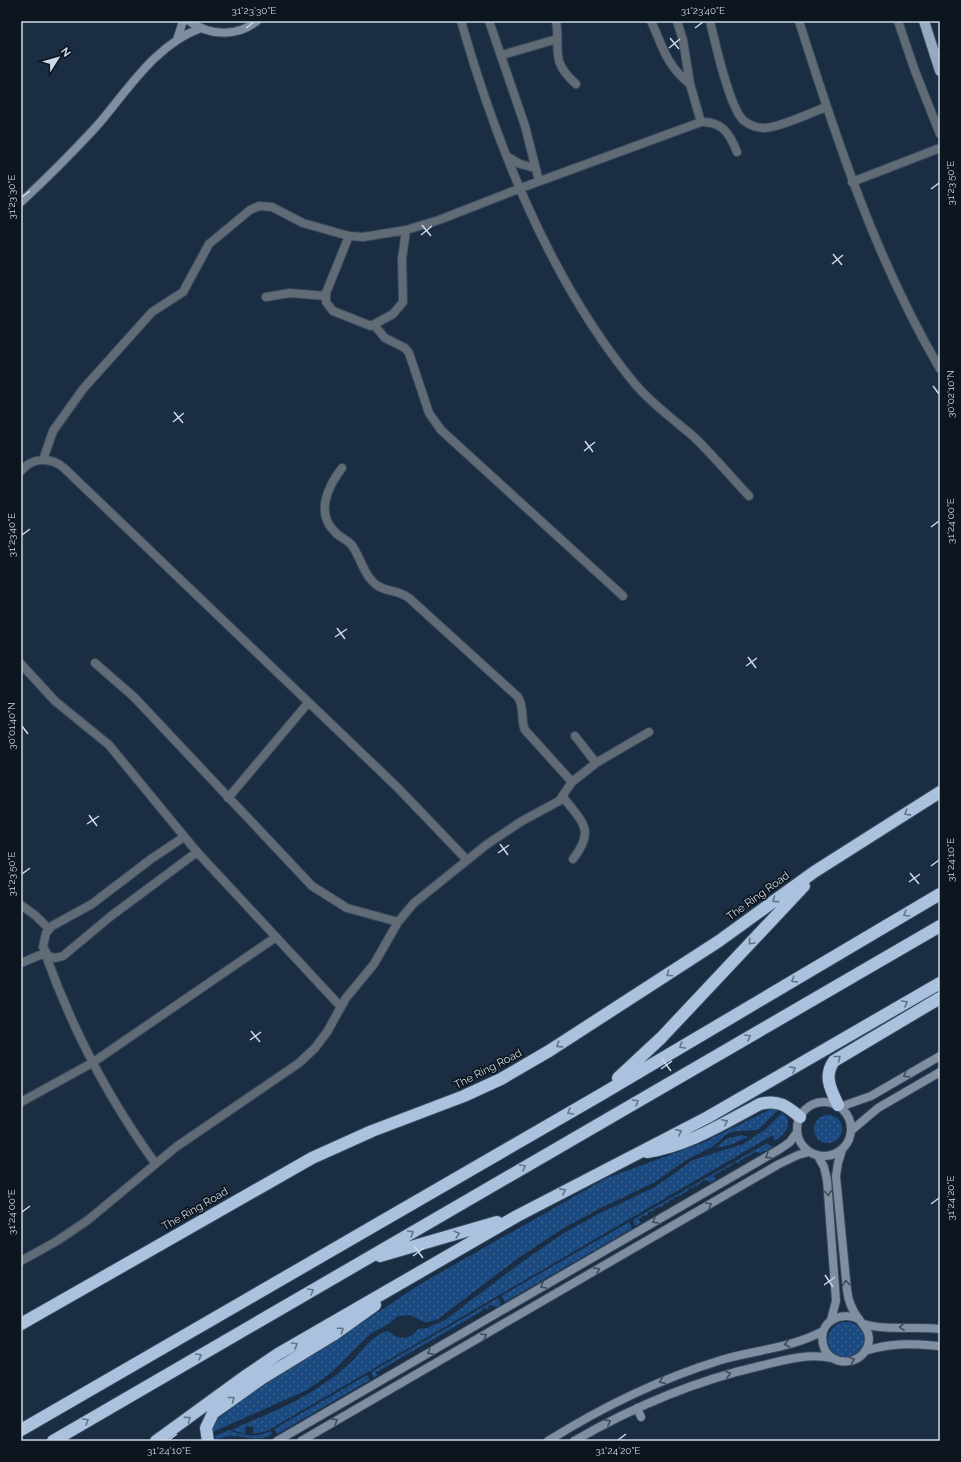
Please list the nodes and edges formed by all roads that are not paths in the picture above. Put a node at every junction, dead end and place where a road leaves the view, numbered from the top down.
1 (183, 21) edge
2 (189, 21) edge
3 (258, 21) edge
4 (461, 21) edge
5 (489, 21) edge
6 (556, 21) edge
7 (651, 21) edge
8 (677, 21) edge
9 (710, 21) edge
10 (800, 21) edge
11 (898, 21) edge
12 (924, 21) edge
13 (201, 28) junction
14 (557, 39) junction
15 (177, 40) junction
16 (502, 54) junction
17 (940, 71) edge
18 (576, 84) dead end
19 (690, 84) junction
20 (826, 107) junction
21 (701, 122) junction
22 (940, 134) edge
23 (940, 148) edge
24 (737, 152) dead end
25 (508, 156) junction
26 (535, 168) junction
27 (539, 181) junction
28 (852, 182) junction
29 (521, 188) junction
30 (21, 202) edge
31 (406, 230) junction
32 (349, 236) junction
33 (326, 296) junction
34 (266, 297) dead end
35 (374, 325) junction
36 (940, 369) edge
37 (43, 460) junction
38 (342, 468) dead end
39 (21, 471) edge
40 (748, 496) dead end
41 (623, 596) dead end
42 (95, 663) dead end
43 (21, 664) edge
44 (308, 703) junction
45 (649, 732) dead end
46 (575, 736) dead end
47 (596, 764) junction
48 (572, 782) junction
49 (940, 792) edge
50 (563, 797) junction
51 (228, 798) junction
52 (184, 837) junction
53 (197, 852) junction
54 (466, 859) junction
55 (573, 859) dead end
56 (814, 872) junction
57 (940, 894) edge
58 (21, 905) edge
59 (398, 922) junction
60 (940, 926) edge
61 (49, 929) junction
62 (276, 937) junction
63 (45, 953) junction
64 (21, 962) edge
65 (940, 983) edge
66 (940, 998) edge
67 (341, 1007) junction
68 (940, 1056) edge
69 (92, 1062) junction
70 (940, 1072) edge
71 (602, 1094) junction
72 (21, 1102) edge
73 (839, 1106) junction
74 (800, 1117) junction
75 (852, 1130) junction
76 (797, 1132) junction
77 (842, 1150) junction
78 (809, 1152) junction
79 (636, 1154) junction
80 (818, 1156) junction
81 (155, 1164) junction
82 (516, 1216) junction
83 (365, 1260) junction
84 (21, 1261) edge
85 (383, 1293) junction
86 (831, 1320) junction
87 (861, 1322) junction
88 (21, 1324) edge
89 (940, 1329) edge
90 (823, 1331) junction
91 (940, 1346) edge
92 (865, 1352) junction
93 (832, 1358) junction
94 (637, 1408) junction
95 (642, 1417) dead end
96 (21, 1430) edge
97 (53, 1441) edge
98 (156, 1441) edge
99 (208, 1441) edge
100 (277, 1441) edge
101 (301, 1441) edge
102 (548, 1441) edge
103 (574, 1441) edge

1 - 15 street
2 - 13 street
3 - 13 street
4 - 25 street
5 - 16 street
6 - 14 street
7 - 19 street
8 - 19 street
9 - 20 street
10 - 20 street
11 - 22 street
12 - 17 main road
13 - 15 street
14 - 16 street
14 - 18 street
15 - 30 street
16 - 26 street
19 - 21 street
20 - 28 street
21 - 24 street
21 - 27 street
23 - 28 street
25 - 26 street
25 - 29 street
26 - 27 street
27 - 29 street
28 - 36 street
29 - 31 street
29 - 40 street
31 - 32 street
31 - 35 street
32 - 33 street
32 - 37 street
33 - 34 street
33 - 35 street
35 - 41 street
37 - 39 street
37 - 44 street
38 - 48 street
42 - 51 street
43 - 52 street
44 - 51 street
44 - 54 street
45 - 47 street
46 - 47 street
47 - 48 street
48 - 50 street
49 -> 56 highway, The Ring Road
50 - 54 street
50 - 55 street
51 - 59 street
52 - 53 street
52 - 61 street
53 - 62 street
53 - 63 street
54 - 59 street
56 -> 71 highway
56 -> 88 highway, The Ring Road
57 -> 71 highway
58 - 61 street
59 - 67 street
83 -> 60 highway
61 - 63 street
62 - 67 street
62 - 69 street
63 - 64 street
63 - 69 street
79 -> 65 highway
73 -> 66 highway
67 - 81 street
68 -> 73 street
69 - 72 street
69 - 81 street
70 - 75 street
71 -> 96 highway
73 - 74 street
73 - 75 street
74 - 76 street
79 -> 74 highway
75 - 77 street
76 - 78 street
76 -> 100 street
77 - 80 street
87 -> 77 street
78 - 80 street
101 -> 78 street
82 -> 79 highway
80 -> 86 street
81 - 84 street
83 -> 82 highway
82 - 85 highway
97 -> 83 highway
98 -> 85 highway
99 -> 85 highway
86 - 87 street
86 - 90 street
89 -> 87 street
87 - 92 street
90 - 93 street
90 -> 102 street
91 - 92 street
93 -> 92 street
94 -> 93 street
94 - 95 street
103 -> 94 street

